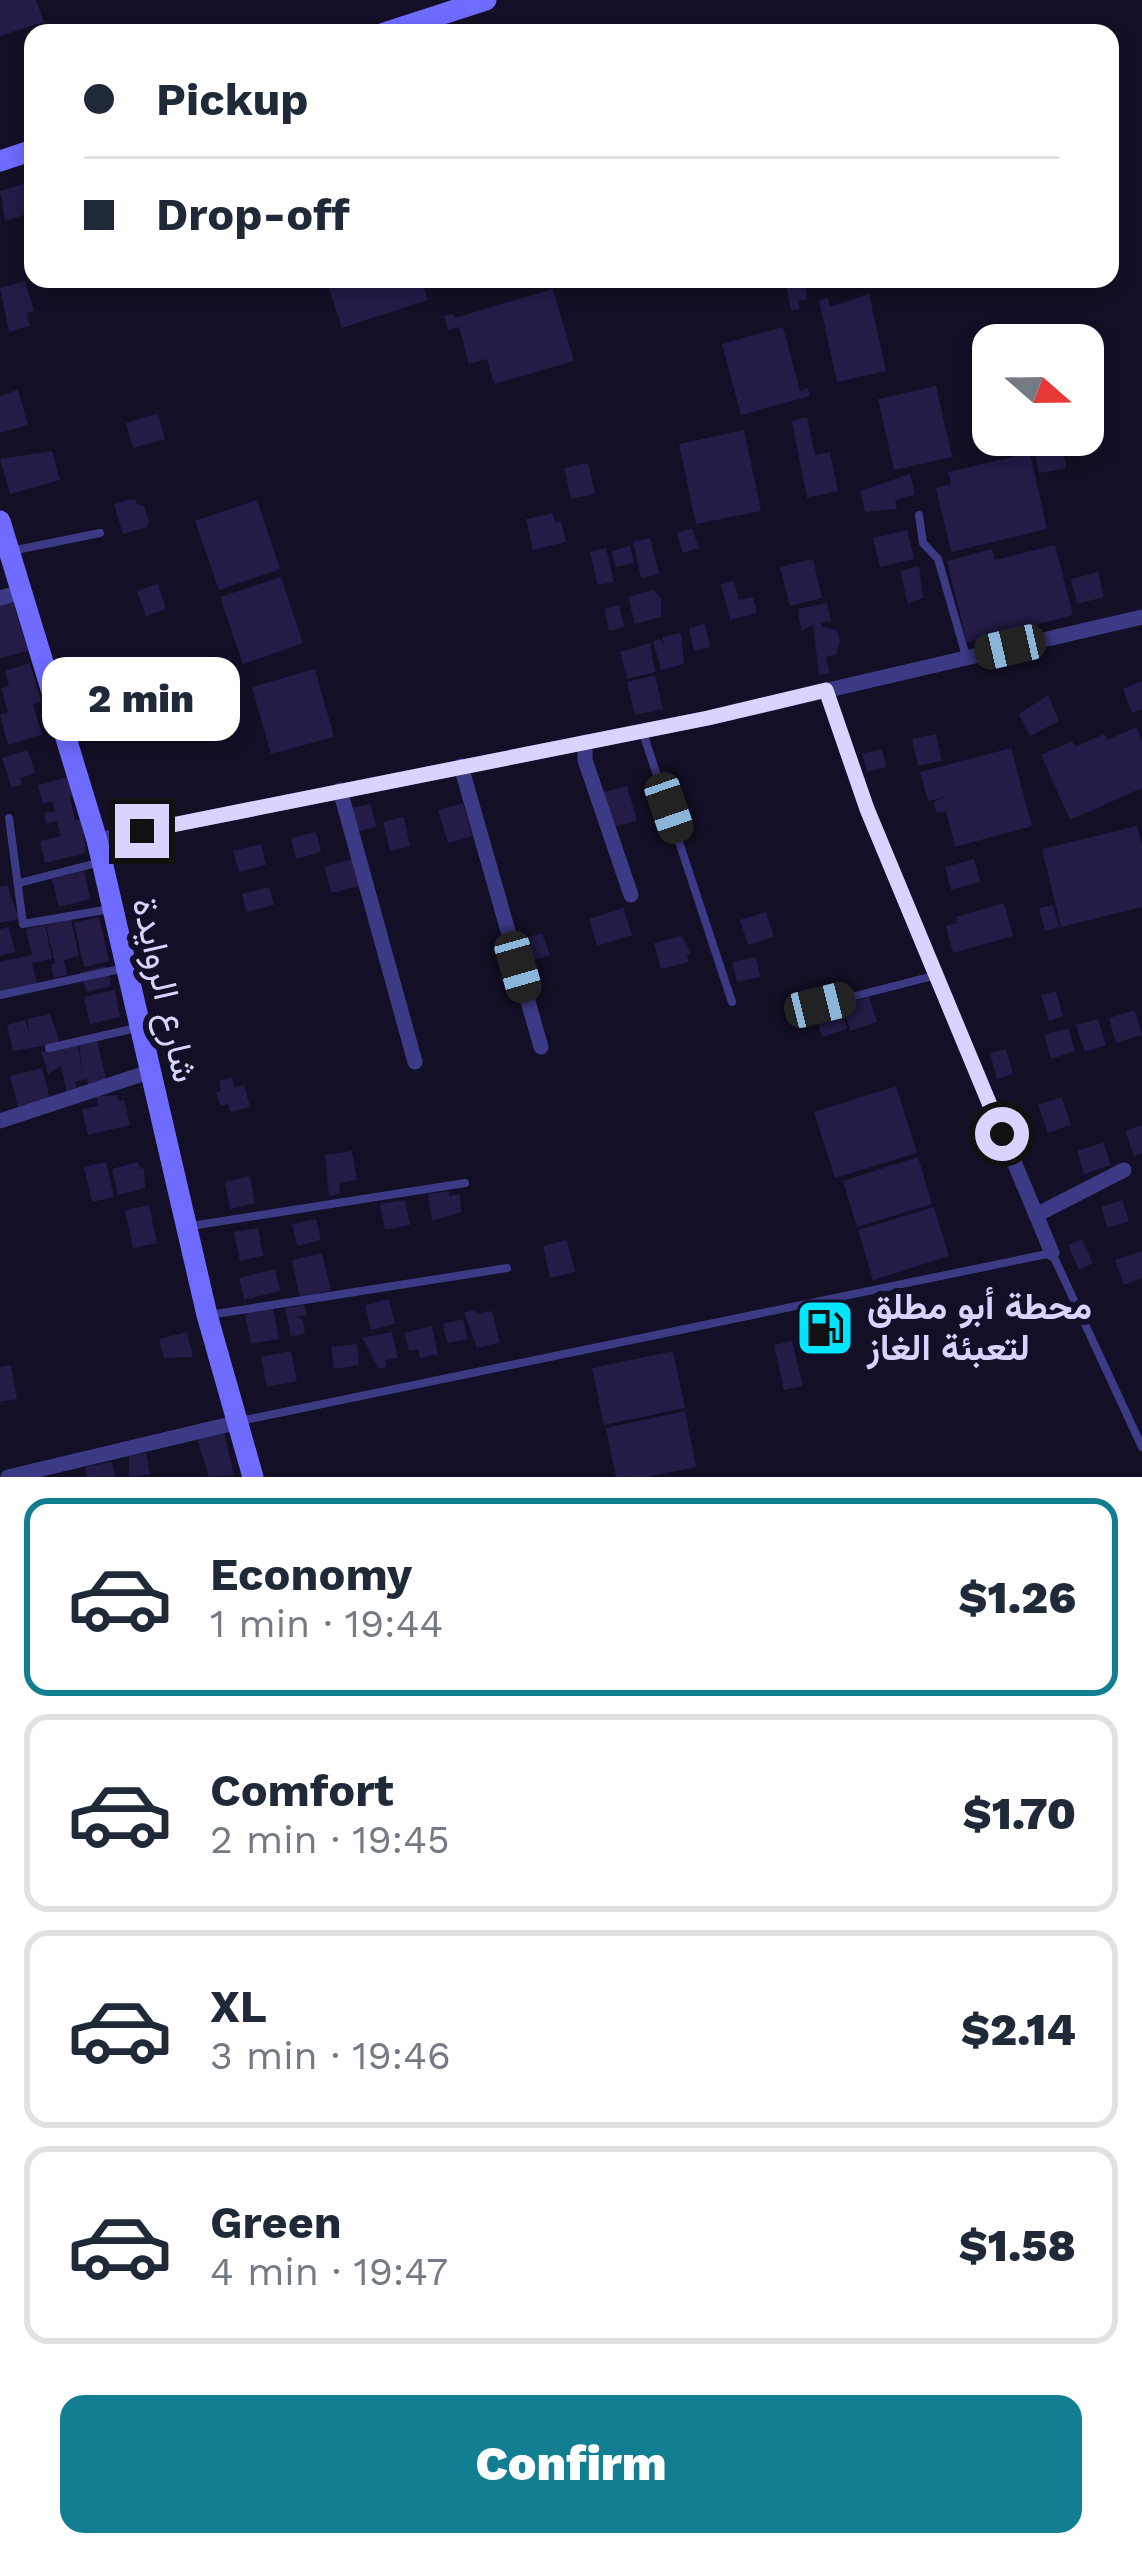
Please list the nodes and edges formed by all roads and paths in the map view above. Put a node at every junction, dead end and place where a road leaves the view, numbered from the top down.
1 (486, 0) edge
2 (411, 24) edge
3 (919, 515) dead end
4 (0, 521) edge
5 (100, 532) dead end
6 (10, 551) junction
7 (24, 591) junction
8 (0, 598) edge
9 (1142, 617) edge
10 (966, 657) junction
11 (826, 690) junction
12 (642, 732) junction
13 (585, 742) junction
14 (461, 766) junction
15 (340, 790) junction
16 (9, 818) dead end
17 (99, 851) junction
18 (19, 883) junction
19 (632, 895) dead end
20 (111, 908) junction
21 (126, 968) junction
22 (938, 975) junction
23 (0, 995) edge
24 (732, 1002) dead end
25 (820, 1005) dead end
26 (138, 1028) junction
27 (541, 1047) dead end
28 (49, 1048) dead end
29 (415, 1062) dead end
30 (149, 1072) junction
31 (0, 1121) edge
32 (1124, 1170) dead end
33 (465, 1183) dead end
34 (1036, 1215) junction
35 (189, 1227) junction
36 (1052, 1253) junction
37 (507, 1268) dead end
38 (207, 1316) junction
39 (238, 1422) junction
40 (1142, 1447) edge
41 (8, 1477) edge
42 (254, 1477) edge

1 - 2 street
3 - 10 lane
4 - 6 street, شارع الروايدة
5 - 6 lane
6 - 7 street, شارع الروايدة
7 - 8 street
7 - 17 street, شارع الروايدة
9 - 10 street
10 - 11 street
11 - 12 street
11 - 22 street
12 - 13 street
12 - 24 lane
13 - 14 street
13 - 19 street
14 - 15 street
14 - 27 street
15 - 17 street
15 - 29 street
16 - 18 lane
17 - 18 lane
17 - 20 street, شارع الروايدة
18 - 20 lane
20 - 21 street, شارع الروايدة
21 - 23 lane
21 - 26 street, شارع الروايدة
22 - 25 lane
22 - 34 street
26 - 28 lane
26 - 30 street, شارع الروايدة
30 - 31 street
30 - 35 street, شارع الروايدة
32 - 34 street
33 - 35 lane
34 - 36 street
35 - 38 street, شارع الروايدة
36 - 39 lane
36 - 40 lane
37 - 38 lane
38 - 39 street, شارع الروايدة
39 - 41 street
39 - 42 street, شارع الروايدة

